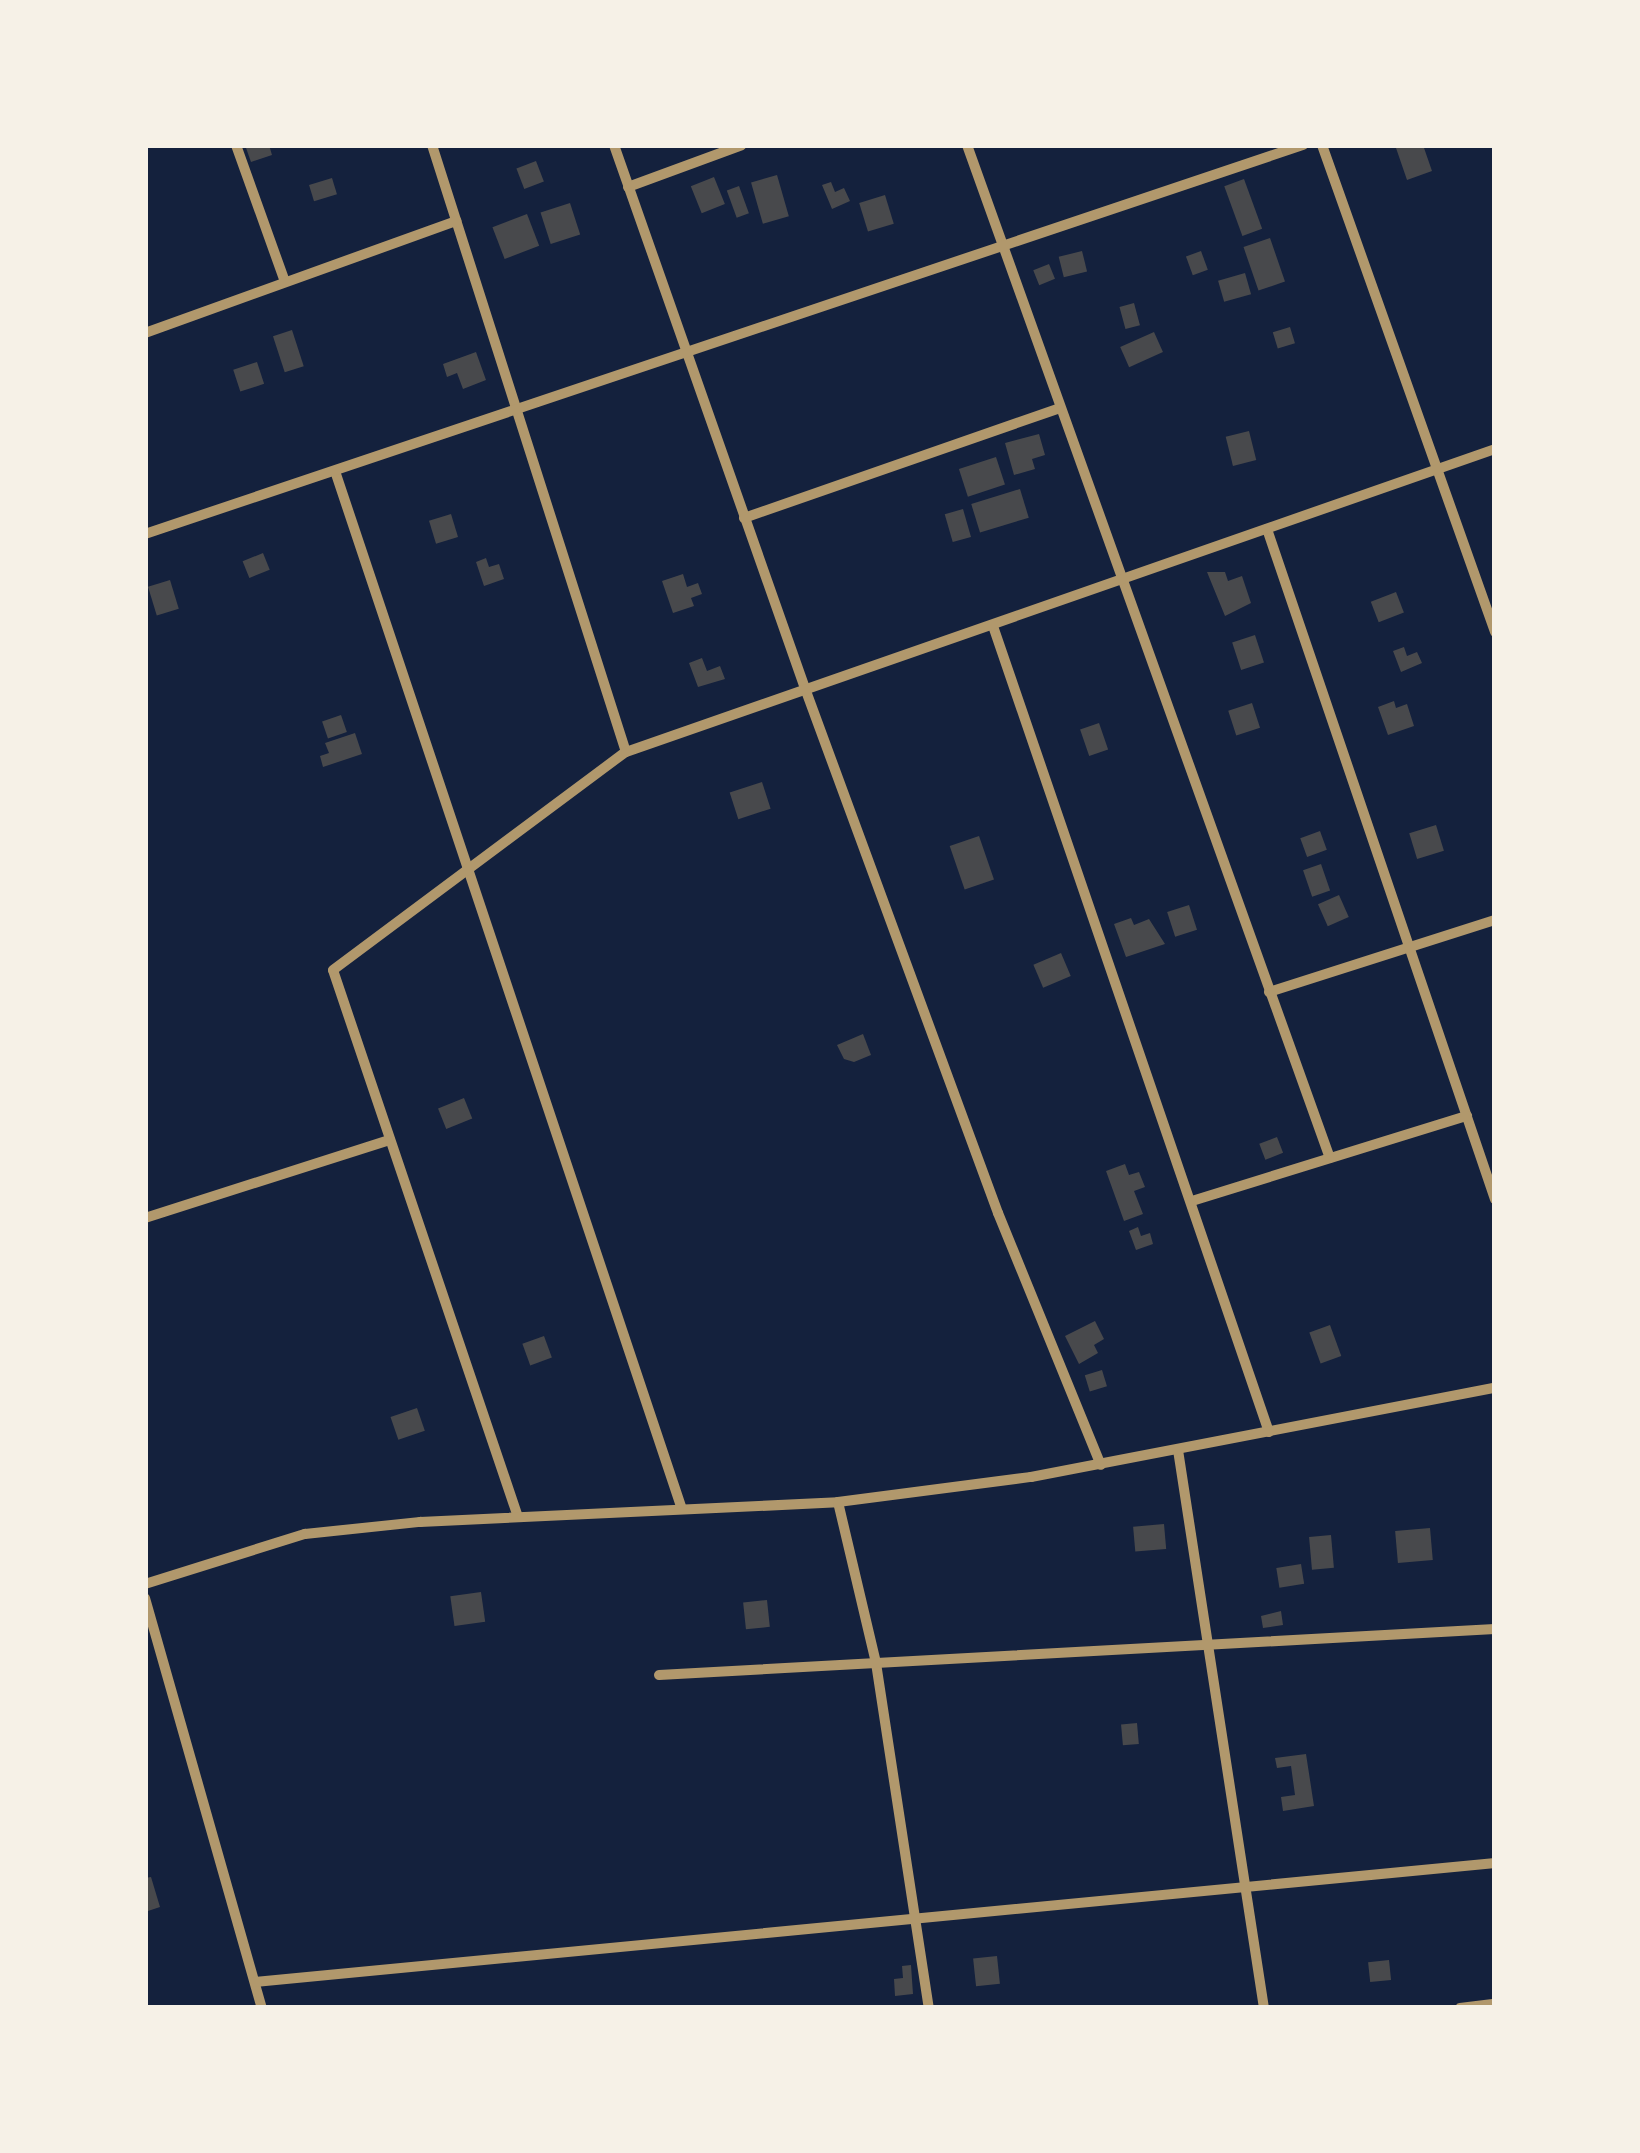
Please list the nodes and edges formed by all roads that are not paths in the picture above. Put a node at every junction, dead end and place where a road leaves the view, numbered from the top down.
1 (236, 145) edge
2 (432, 145) edge
3 (614, 145) edge
4 (742, 145) edge
5 (967, 145) edge
6 (1302, 145) edge
7 (1322, 145) edge
8 (628, 186) junction
9 (456, 220) junction
10 (1003, 247) junction
11 (285, 282) junction
12 (145, 333) edge
13 (684, 356) junction
14 (1060, 408) junction
15 (517, 411) junction
16 (1495, 449) edge
17 (1440, 468) junction
18 (335, 471) junction
19 (744, 518) junction
20 (1267, 529) junction
21 (145, 534) edge
22 (1120, 580) junction
23 (992, 626) junction
24 (1495, 632) edge
25 (806, 692) junction
26 (626, 752) junction
27 (468, 869) junction
28 (1495, 920) edge
29 (1410, 947) junction
30 (1269, 992) junction
31 (1467, 1116) junction
32 (390, 1140) junction
33 (1330, 1158) junction
34 (1495, 1199) edge
35 (1192, 1201) junction
36 (145, 1218) edge
37 (1495, 1388) edge
38 (1269, 1432) junction
39 (1178, 1450) junction
40 (1101, 1465) junction
41 (838, 1502) junction
42 (682, 1509) junction
43 (518, 1517) junction
44 (145, 1584) edge
45 (145, 1598) edge
46 (1495, 1629) edge
47 (1208, 1645) junction
48 (876, 1663) junction
49 (659, 1675) dead end
50 (1495, 1863) edge
51 (1246, 1887) junction
52 (916, 1918) junction
53 (255, 1982) junction
54 (1495, 2004) edge
55 (262, 2008) edge
56 (929, 2008) edge
57 (1264, 2008) edge
58 (1460, 2008) edge

1 - 11 street
2 - 9 street
3 - 8 street
4 - 8 street
5 - 10 street
6 - 10 street
7 - 17 street
8 - 13 street
9 - 11 street
9 - 15 street
10 - 13 street
10 - 14 street
11 - 12 street
13 - 15 street
13 - 19 street
14 - 19 street
14 - 22 street
15 - 18 street
15 - 26 street
16 - 17 street
17 - 20 street
17 - 24 street
18 - 21 street
18 - 27 street
19 - 25 street
20 - 22 street
20 - 29 street
22 - 23 street
22 - 30 street
23 - 25 street
23 - 35 street
25 - 26 street
25 - 40 street
26 - 27 street
27 - 32 street
27 - 42 street
28 - 29 street
29 - 30 street
29 - 31 street
30 - 33 street
31 - 33 street
31 - 34 street
32 - 36 street
32 - 43 street
33 - 35 street
35 - 38 street
37 - 38 street
38 - 39 street
39 - 40 street
39 - 47 street
40 - 41 street
41 - 42 street
41 - 48 street
42 - 43 street
43 - 44 street
45 - 53 street
46 - 47 street
47 - 48 street
47 - 51 street
48 - 49 street
48 - 52 street
50 - 51 street
51 - 52 street
51 - 57 street
52 - 53 street
52 - 56 street
53 - 55 street
54 - 58 street

